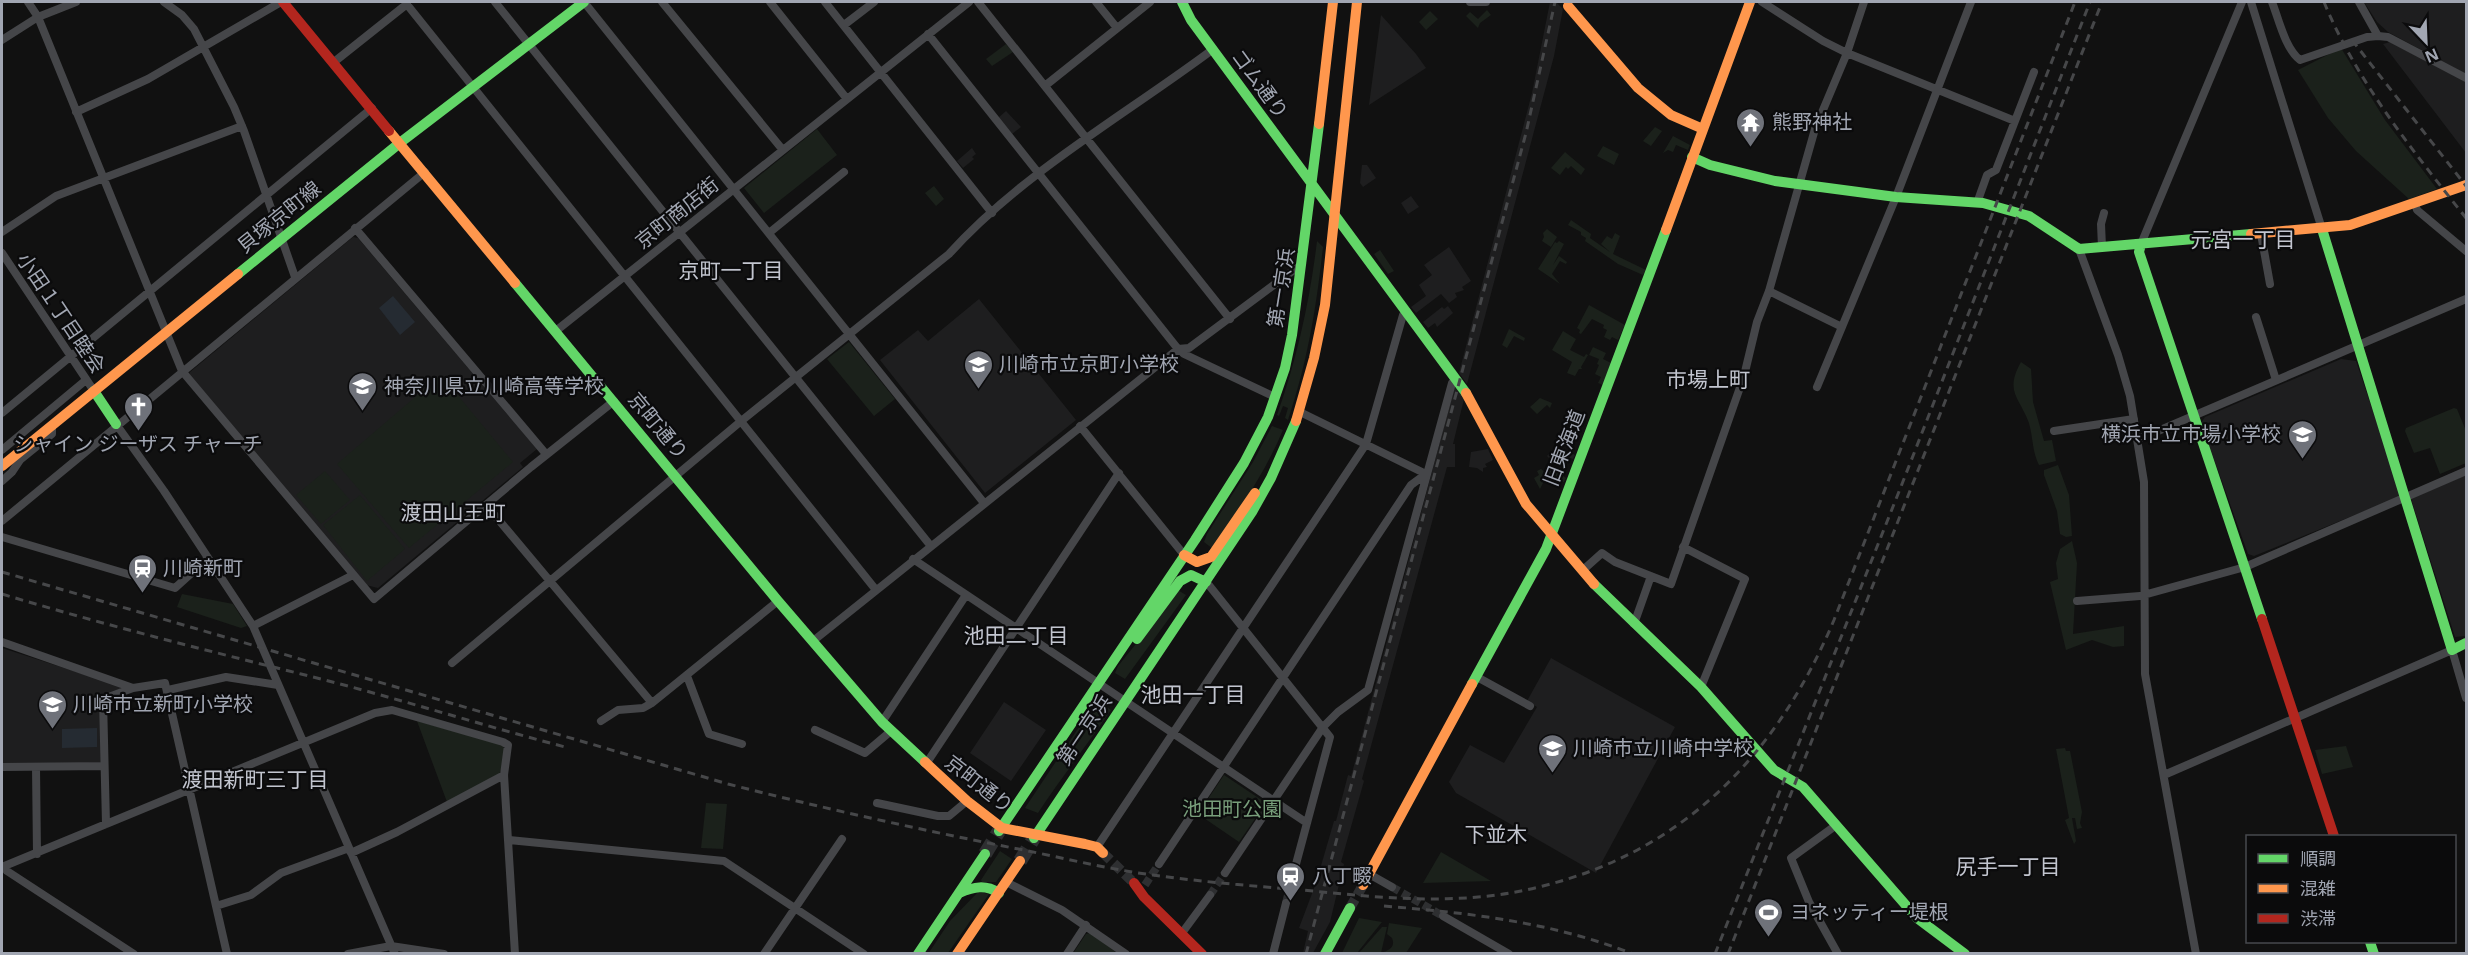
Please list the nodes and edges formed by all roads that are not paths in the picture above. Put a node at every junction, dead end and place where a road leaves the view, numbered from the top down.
1 (28, 2) edge
2 (76, 2) edge
3 (164, 2) edge
4 (495, 2) edge
5 (584, 2) edge
6 (662, 2) edge
7 (770, 2) edge
8 (825, 2) edge
9 (874, 2) edge
10 (969, 2) edge
11 (978, 2) edge
12 (1096, 2) edge
13 (1150, 2) edge
14 (1182, 2) edge
15 (1333, 2) edge
16 (1357, 2) edge
17 (1470, 2) edge
18 (1486, 2) edge
19 (1750, 2) edge
20 (1762, 2) edge
21 (1864, 2) edge
22 (1971, 2) edge
23 (2242, 2) edge
24 (2251, 2) edge
25 (2272, 2) edge
26 (2359, 2) edge
27 (286, 3) edge
28 (406, 3) edge
29 (1566, 4) edge
30 (38, 18) junction
31 (844, 25) junction
32 (1117, 28) junction
33 (928, 34) junction
34 (2378, 36) junction
35 (2, 40) edge
36 (529, 44) junction
37 (204, 46) junction
38 (1212, 50) junction
39 (1847, 53) junction
40 (334, 62) junction
41 (880, 71) junction
42 (2034, 72) dead end
43 (2466, 78) edge
44 (1046, 85) junction
45 (472, 87) junction
46 (1937, 90) junction
47 (847, 99) junction
48 (372, 108) junction
49 (76, 112) junction
50 (2015, 121) junction
51 (242, 126) junction
52 (1703, 129) junction
53 (1088, 140) junction
54 (401, 142) junction
55 (783, 149) junction
56 (1692, 157) junction
57 (425, 172) junction
58 (844, 172) dead end
59 (1039, 175) junction
60 (104, 179) junction
61 (1799, 185) junction
62 (2466, 185) edge
63 (1312, 186) junction
64 (734, 188) junction
65 (266, 195) junction
66 (1896, 197) junction
67 (1977, 203) junction
68 (2415, 203) junction
69 (992, 213) junction
70 (2104, 213) dead end
71 (1336, 217) junction
72 (355, 228) junction
73 (2322, 229) junction
74 (2, 232) edge
75 (679, 232) junction
76 (769, 233) junction
77 (2261, 234) junction
78 (282, 237) junction
79 (2141, 244) junction
80 (2102, 247) junction
81 (2079, 249) junction
82 (2466, 251) edge
83 (2, 253) edge
84 (1303, 264) junction
85 (624, 276) junction
86 (295, 277) junction
87 (2270, 284) dead end
88 (150, 291) junction
89 (1769, 291) junction
90 (2466, 299) edge
91 (1407, 312) junction
92 (2256, 317) dead end
93 (1230, 319) junction
94 (1842, 327) junction
95 (557, 330) junction
96 (165, 332) junction
97 (850, 334) junction
98 (2358, 346) junction
99 (1178, 349) junction
100 (70, 356) junction
101 (182, 371) junction
102 (794, 378) junction
103 (1456, 379) junction
104 (86, 380) junction
105 (2276, 380) junction
106 (1817, 387) dead end
107 (94, 391) junction
108 (1275, 397) junction
109 (614, 401) junction
110 (1300, 412) junction
111 (2, 413) edge
112 (2194, 415) junction
113 (2134, 419) junction
114 (740, 422) junction
115 (116, 424) junction
116 (52, 426) junction
117 (1080, 426) junction
118 (2054, 431) dead end
119 (2137, 440) junction
120 (1366, 444) junction
121 (2, 450) edge
122 (546, 454) junction
123 (2, 466) edge
124 (2466, 471) edge
125 (1119, 473) junction
126 (1426, 474) junction
127 (675, 475) junction
128 (1271, 478) junction
129 (2, 481) edge
130 (2406, 498) junction
131 (984, 503) junction
132 (487, 506) junction
133 (2, 521) edge
134 (1551, 532) junction
135 (2, 537) edge
136 (1195, 540) junction
137 (930, 545) junction
138 (1683, 547) junction
139 (1184, 555) junction
140 (207, 558) junction
141 (914, 559) junction
142 (1196, 562) junction
143 (2245, 567) junction
144 (1582, 570) junction
145 (353, 575) junction
146 (1195, 576) junction
147 (1652, 576) junction
148 (550, 581) junction
149 (1206, 582) junction
150 (876, 590) junction
151 (2145, 593) junction
152 (966, 595) junction
153 (1196, 598) junction
154 (778, 601) junction
155 (2077, 601) dead end
156 (1634, 624) junction
157 (253, 626) junction
158 (1015, 628) junction
159 (1243, 628) junction
160 (813, 641) junction
161 (2, 642) edge
162 (2466, 643) edge
163 (2452, 650) junction
164 (452, 663) dead end
165 (1110, 665) junction
166 (687, 676) junction
167 (1282, 677) junction
168 (1477, 677) junction
169 (1099, 684) junction
170 (278, 685) junction
171 (1701, 687) junction
172 (133, 688) junction
173 (168, 690) junction
174 (2466, 698) edge
175 (1125, 702) junction
176 (652, 703) junction
177 (1530, 706) dead end
178 (2295, 719) junction
179 (601, 721) dead end
180 (882, 722) junction
181 (1323, 727) junction
182 (815, 730) dead end
183 (891, 731) junction
184 (1173, 734) junction
185 (303, 743) junction
186 (742, 744) dead end
187 (926, 764) junction
188 (105, 766) junction
189 (2, 767) edge
190 (36, 767) junction
191 (1223, 767) junction
192 (504, 775) junction
193 (2164, 775) junction
194 (190, 789) junction
195 (967, 801) junction
196 (1273, 801) junction
197 (878, 803) dead end
198 (106, 824) junction
199 (1307, 824) junction
200 (1835, 826) junction
201 (1000, 830) junction
202 (2333, 835) edge
203 (1035, 836) junction
204 (842, 839) dead end
205 (509, 840) junction
206 (350, 850) junction
207 (1100, 850) joint
208 (37, 854) junction
209 (985, 854) tunnel mouth
210 (1020, 861) tunnel mouth
211 (1159, 864) tunnel mouth
212 (3, 867) edge
213 (1225, 873) tunnel mouth
214 (1369, 874) junction
215 (1292, 879) tunnel mouth
216 (1006, 882) junction
217 (1363, 885) tunnel mouth
218 (1140, 886) tunnel mouth
219 (1392, 887) tunnel mouth
220 (959, 893) junction
221 (999, 893) junction
222 (1210, 895) tunnel mouth
223 (1286, 903) tunnel mouth
224 (216, 906) junction
225 (1350, 908) tunnel mouth
226 (794, 909) junction
227 (1443, 916) tunnel mouth
228 (1086, 925) junction
229 (1182, 933) junction
230 (393, 950) edge
231 (134, 954) edge
232 (227, 954) edge
233 (348, 954) edge
234 (444, 954) edge
235 (515, 954) edge
236 (764, 954) edge
237 (864, 954) edge
238 (918, 954) edge
239 (957, 954) edge
240 (1067, 954) edge
241 (1126, 954) edge
242 (1202, 954) edge
243 (1274, 954) edge
244 (1326, 954) edge
245 (1509, 954) edge
246 (1838, 954) edge
247 (1965, 954) edge
248 (2196, 954) edge

1 - 30 street
2 - 30 street
3 - 37 street
4 - 36 street
5 - 36 main road, 貝塚京町線
5 - 64 street
6 - 55 street
7 - 47 street
8 - 31 street
9 - 31 street
10 - 33 street, 京町商店街
11 - 44 street
12 - 32 street
13 - 32 street
14 - 38 main road, ゴム通り
15 - 63 main road, 第一京浜
16 - 71 main road, 第一京浜
17 - 18 street
19 - 52 main road, 旧東海道
20 - 39 street
21 - 39 street
22 - 46 street
23 - 79 street
24 - 73 street
25 - 34 street
26 - 34 street
27 - 37 street
27 - 40 main road, 京町通り
28 - 40 street
28 - 45 street
29 - 52 main road
30 - 35 street
30 - 49 street
31 - 41 street
32 - 44 street
33 - 41 street, 京町商店街
33 - 59 street
34 - 43 street
36 - 45 main road, 貝塚京町線
36 - 75 street
37 - 49 street
37 - 51 street
38 - 53 street
38 - 63 main road, ゴム通り
39 - 46 street
39 - 61 street
40 - 48 main road, 京町通り
41 - 47 street, 京町商店街
41 - 69 street
42 - 50 street
44 - 53 street
45 - 54 main road, 貝塚京町線
45 - 85 street
46 - 50 street
46 - 66 street
47 - 55 street, 京町商店街
48 - 54 main road, 京町通り
48 - 65 street
49 - 60 street
50 - 67 street
51 - 60 street
51 - 65 street
52 - 56 main road, 旧東海道
53 - 59 street
53 - 93 street
54 - 57 main road, 京町通り
54 - 78 main road, 貝塚京町線
55 - 64 street, 京町商店街
56 - 61 main road
56 - 134 main road, 旧東海道
57 - 72 street
57 - 95 main road, 京町通り
58 - 76 street
59 - 69 street
59 - 99 street
60 - 74 street
60 - 88 street
61 - 66 main road
61 - 89 street
62 - 68 main road
63 - 71 main road, ゴム通り
63 - 84 main road, 第一京浜
64 - 75 street, 京町商店街
64 - 76 street
65 - 78 street
65 - 88 street
66 - 67 main road
66 - 94 street
67 - 81 main road
68 - 73 main road
68 - 82 street
69 - 97 street
70 - 80 street
71 - 91 main road, ゴム通り
71 - 110 main road, 第一京浜
72 - 86 street
72 - 122 street
73 - 77 main road
73 - 98 main road
75 - 85 street, 京町商店街
75 - 102 street
76 - 97 street
77 - 79 main road
77 - 87 street
78 - 86 street
78 - 96 main road, 貝塚京町線
79 - 80 main road
79 - 112 main road
80 - 81 main road
81 - 113 street
83 - 100 street, 小田１丁目睦会
84 - 93 street
84 - 108 main road, 第一京浜
85 - 95 street, 京町商店街
85 - 114 street
86 - 101 street
88 - 96 street
88 - 100 street
89 - 94 street
89 - 138 street
90 - 98 street
91 - 103 main road, ゴム通り
91 - 120 street
92 - 105 street
93 - 99 street
94 - 106 street
95 - 109 main road, 京町通り
96 - 101 street
96 - 107 main road, 貝塚京町線
97 - 102 street
97 - 131 street
98 - 105 street
98 - 130 main road
99 - 108 street
99 - 117 street
100 - 104 street, 小田１丁目睦会
100 - 111 street
101 - 115 street
101 - 145 street
102 - 114 street
102 - 137 street
103 - 126 street
103 - 134 main road, ゴム通り
104 - 107 street, 小田１丁目睦会
104 - 121 street
105 - 112 street
107 - 115 main road
107 - 116 main road, 貝塚京町線
108 - 136 main road, 第一京浜
109 - 122 street
109 - 127 main road, 京町通り
110 - 120 street
110 - 128 main road, 第一京浜
112 - 119 street
112 - 143 main road
113 - 118 street
113 - 119 street
114 - 127 street
114 - 150 street
115 - 133 street
115 - 140 street
116 - 123 main road, 貝塚京町線
116 - 129 street
117 - 125 street
117 - 131 street
119 - 151 street
120 - 126 street
120 - 159 street
122 - 132 street
124 - 130 street
125 - 139 street
125 - 158 street
126 - 167 street
126 - 181 street
127 - 148 street
127 - 154 main road, 京町通り
128 - 142 main road, 第一京浜
128 - 149 main road, 第一京浜
130 - 143 street
130 - 163 main road
131 - 137 street
132 - 145 street
132 - 148 street
134 - 144 main road, ゴム通り
134 - 168 main road, 旧東海道
135 - 140 street
136 - 139 main road, 第一京浜
136 - 142 street
137 - 141 street
138 - 147 street
138 - 171 street
139 - 142 main road
139 - 146 street
139 - 149 street
139 - 165 main road, 第一京浜
140 - 157 street
141 - 150 street
141 - 152 street
142 - 149 street
143 - 151 street
143 - 178 main road
144 - 147 street
144 - 156 main road, ゴム通り
145 - 157 street
146 - 149 main road
146 - 153 street
146 - 165 main road, 第一京浜
147 - 156 street
148 - 164 street
148 - 176 street
149 - 153 main road, 第一京浜
149 - 159 street
150 - 160 street
151 - 155 street
151 - 193 street
152 - 158 street
152 - 180 street
153 - 175 main road, 第一京浜
154 - 160 main road, 京町通り
154 - 166 street
156 - 171 main road, ゴム通り
157 - 170 street
158 - 169 street
158 - 187 street
159 - 167 street
159 - 184 street
160 - 180 main road, 京町通り
161 - 172 street
162 - 163 main road
163 - 174 street
163 - 178 street
165 - 169 main road, 第一京浜
166 - 176 street
166 - 186 street
167 - 181 street
167 - 191 street
168 - 177 street
168 - 214 main road, 旧東海道
169 - 175 street
169 - 201 main road, 第一京浜
170 - 173 street
170 - 185 street
171 - 200 main road, ゴム通り
172 - 173 street
172 - 188 street
173 - 194 street
175 - 184 street
175 - 203 main road, 第一京浜
176 - 179 street
178 - 193 street
178 - 202 main road
180 - 183 main road, 京町通り
181 - 196 street
181 - 199 street
182 - 183 street
183 - 187 main road, 京町通り
184 - 191 street
184 - 207 street
185 - 192 street
185 - 194 street
185 - 206 street
187 - 195 main road, 京町通り
188 - 190 street
188 - 198 street
189 - 190 street
190 - 208 street
191 - 196 street
191 - 211 street
192 - 205 street
192 - 206 street
193 - 248 street
194 - 198 street
194 - 224 street
195 - 197 street
195 - 201 main road, 京町通り
196 - 199 street
196 - 213 street
198 - 208 street
199 - 215 street
200 - 246 street
200 - 247 main road, ゴム通り
201 - 203 main road, 京町通り
203 - 207 main road, 京町通り
204 - 226 street
205 - 226 street
205 - 235 street
206 - 224 street
206 - 230 street
208 - 212 street
209 - 220 main road
210 - 216 main road
212 - 231 street
214 - 217 main road, 旧東海道
214 - 219 street
216 - 221 main road
216 - 228 street
218 - 229 main road
220 - 221 main road
220 - 238 main road
221 - 239 main road
222 - 229 street
223 - 243 street
224 - 232 street
225 - 244 main road
226 - 236 street
226 - 237 street
227 - 245 street
228 - 240 street
228 - 241 street
229 - 242 main road
230 - 233 street
230 - 234 street

